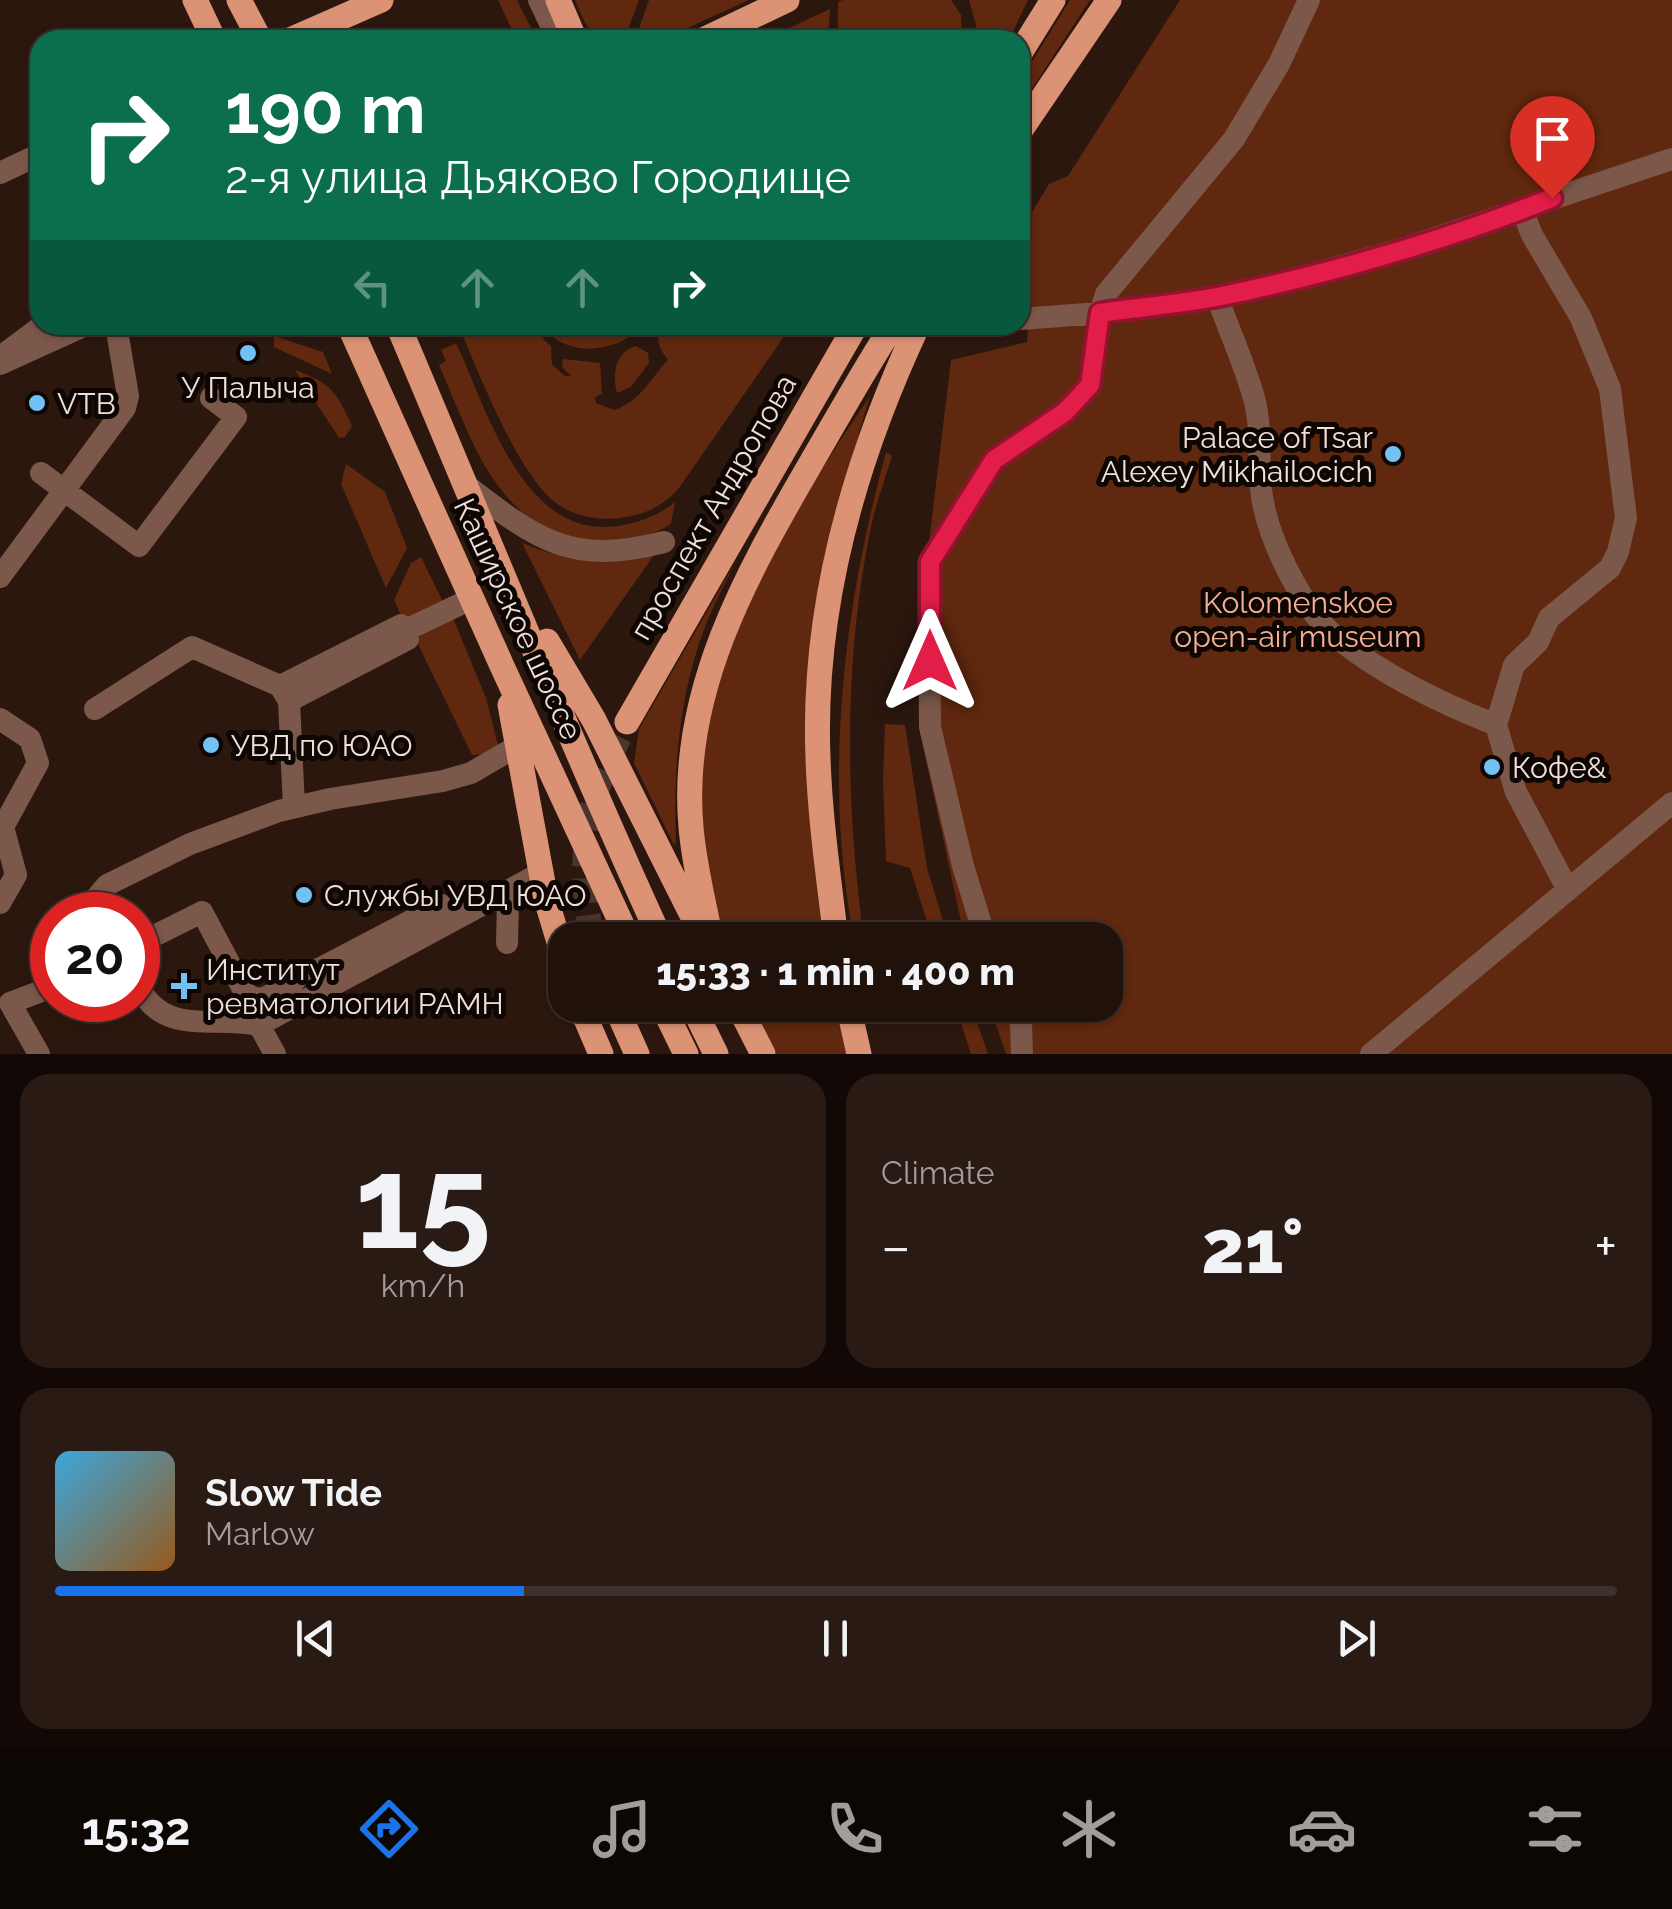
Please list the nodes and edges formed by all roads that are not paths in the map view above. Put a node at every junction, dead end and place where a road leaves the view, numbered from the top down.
1 (195, 0) edge
2 (239, 0) edge
3 (381, 0) edge
4 (540, 0) edge
5 (558, 0) edge
6 (787, 0) edge
7 (1040, 0) edge
8 (1053, 0) edge
9 (1109, 0) edge
10 (1309, 0) edge
11 (209, 30) edge
12 (255, 30) edge
13 (313, 30) edge
14 (554, 30) edge
15 (572, 30) edge
16 (724, 30) edge
17 (1029, 30) edge
18 (1030, 37) edge
19 (1030, 115) edge
20 (30, 159) edge
21 (1672, 159) edge
22 (30, 170) edge
23 (0, 173) edge
24 (0, 184) edge
25 (1522, 210) junction
26 (1217, 297) junction
27 (1100, 313) junction
28 (1030, 318) edge
29 (31, 335) edge
30 (61, 335) edge
31 (118, 335) edge
32 (353, 335) edge
33 (402, 335) edge
34 (850, 335) edge
35 (886, 335) edge
36 (914, 335) edge
37 (0, 360) edge
38 (212, 398) dead end
39 (40, 473) dead end
40 (466, 484) junction
41 (64, 489) junction
42 (526, 528) junction
43 (664, 542) dead end
44 (495, 552) junction
45 (0, 577) edge
46 (471, 599) junction
47 (502, 666) junction
48 (284, 693) junction
49 (94, 709) dead end
50 (0, 719) edge
51 (627, 722) tunnel mouth
52 (1496, 725) junction
53 (519, 745) junction
54 (1672, 803) edge
55 (294, 807) junction
56 (1, 827) edge
57 (541, 874) junction
58 (1568, 890) junction
59 (101, 892) edge
60 (504, 894) junction
61 (0, 902) edge
62 (440, 905) dead end
63 (554, 922) edge
64 (622, 922) edge
65 (653, 922) edge
66 (699, 922) edge
67 (705, 922) edge
68 (834, 922) edge
69 (980, 922) edge
70 (160, 933) edge
71 (507, 943) dead end
72 (30, 995) edge
73 (5, 1005) edge
74 (160, 1014) edge
75 (588, 1022) edge
76 (623, 1022) edge
77 (670, 1022) edge
78 (700, 1022) edge
79 (747, 1022) edge
80 (852, 1022) edge
81 (1022, 1022) edge
82 (259, 1024) junction
83 (40, 1054) edge
84 (275, 1054) edge
85 (602, 1054) edge
86 (637, 1054) edge
87 (686, 1054) edge
88 (716, 1054) edge
89 (763, 1054) edge
90 (859, 1054) edge
91 (1022, 1054) edge
92 (1371, 1054) edge

1 - 11 main road
2 - 12 main road
3 - 13 main road
4 - 14 street
5 - 15 main road
6 - 16 main road
7 - 17 main road
8 - 18 main road
9 - 19 main road
10 - 27 street
20 - 23 street
21 - 25 street
22 - 24 street
25 - 26 street
25 - 52 street
26 - 27 street
26 - 52 street
27 - 28 street
27 - 69 street
29 - 37 street
30 - 37 street
31 - 41 street
32 - 46 main road, Каширское шоссе
33 - 40 main road, Каширское шоссе
34 - 51 main road, проспект Андропова
35 - 67 main road, проспект Андропова
36 - 68 main road
38 - 41 street
39 - 41 street
40 - 42 street
40 - 44 main road, Каширское шоссе
41 - 45 street
42 - 43 street
42 - 44 street
44 - 65 main road, Каширское шоссе
44 - 66 main road
46 - 47 main road, Каширское шоссе
46 - 48 street
47 - 53 main road
47 - 64 main road, Каширское шоссе
48 - 49 street
48 - 55 street
50 - 56 street
52 - 58 street
53 - 55 street
53 - 57 main road
54 - 58 street
55 - 59 street
56 - 61 street
57 - 60 street
57 - 63 main road
58 - 92 street
60 - 71 street
60 - 82 street
62 - 70 street
72 - 73 street
73 - 83 street
74 - 82 street
75 - 85 main road
76 - 86 main road
77 - 87 main road
78 - 88 main road
79 - 89 main road
80 - 90 main road
81 - 91 street
82 - 84 street

